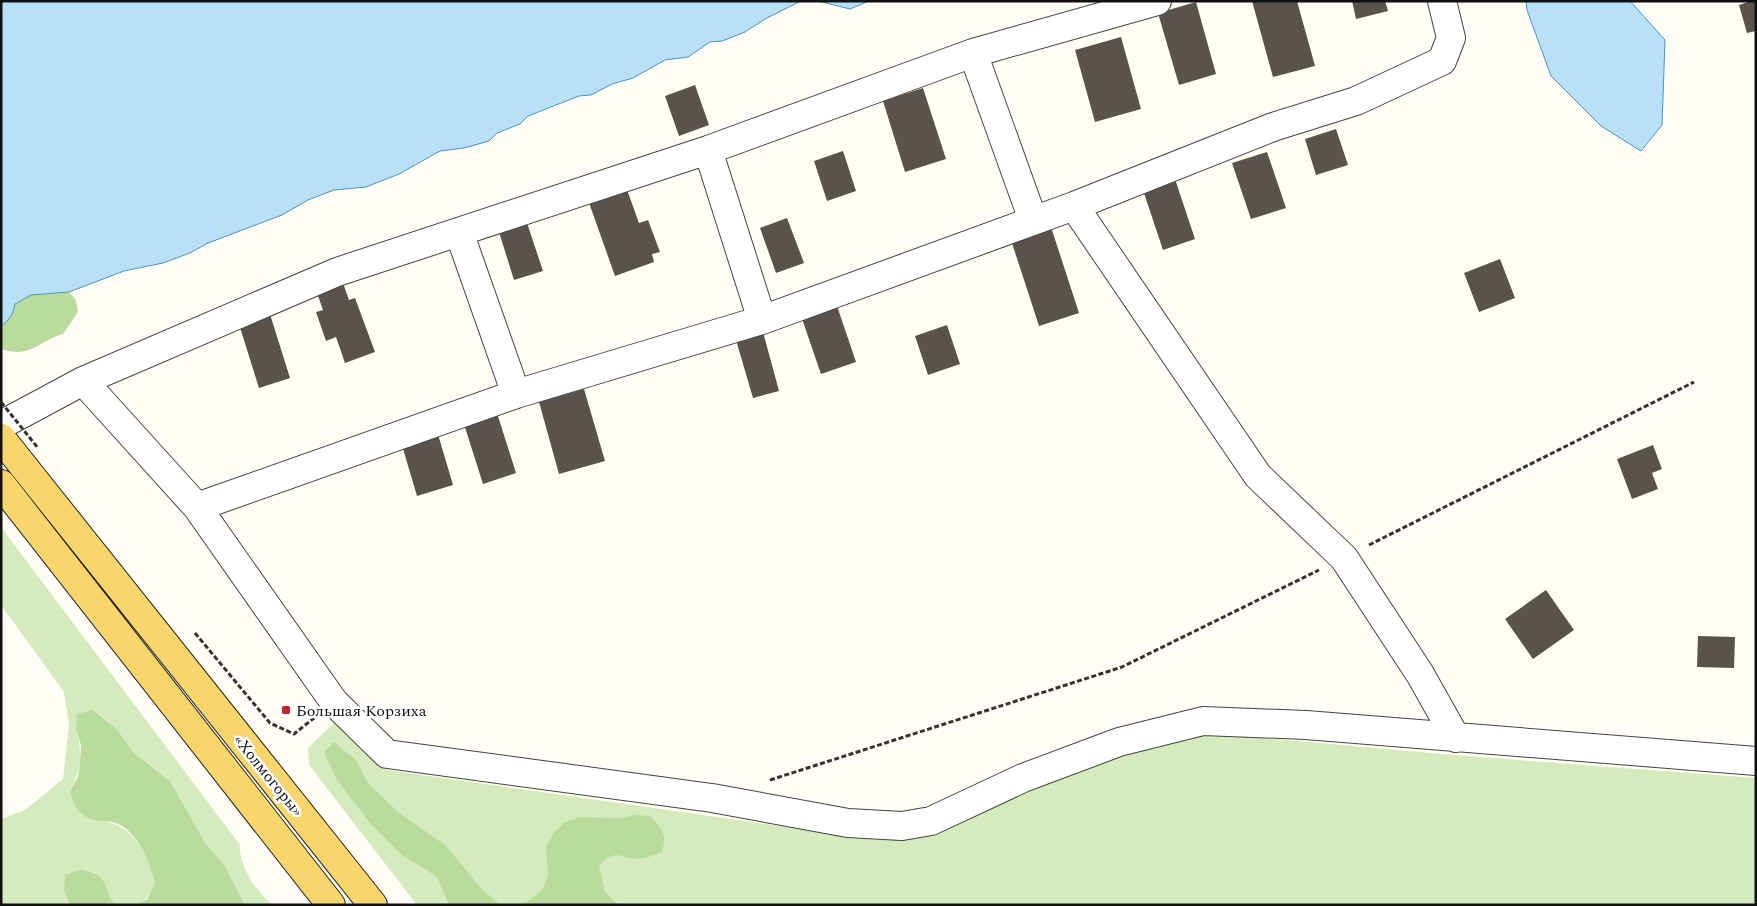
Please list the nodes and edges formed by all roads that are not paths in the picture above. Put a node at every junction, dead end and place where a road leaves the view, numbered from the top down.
1 (1157, 1) edge
2 (1442, 1) edge
3 (973, 53) junction
4 (708, 150) junction
5 (1074, 206) junction
6 (1033, 220) junction
7 (459, 232) junction
8 (762, 320) junction
9 (83, 381) junction
10 (516, 394) junction
11 (1, 425) edge
12 (1, 438) edge
13 (1, 484) edge
14 (197, 507) junction
15 (1456, 738) junction
16 (1756, 761) edge
17 (331, 905) edge
18 (374, 905) edge

1 - 3 street
2 - 5 street
3 - 4 street
3 - 6 street
4 - 7 street
4 - 8 street
5 - 6 street
5 - 15 street
6 - 8 street
7 - 9 street
7 - 10 street
8 - 10 street
9 - 11 street
9 - 14 street
10 - 14 street
12 - 18 main road, «Холмогоры»
13 - 17 main road, «Холмогоры»
14 - 15 street
15 - 16 street

